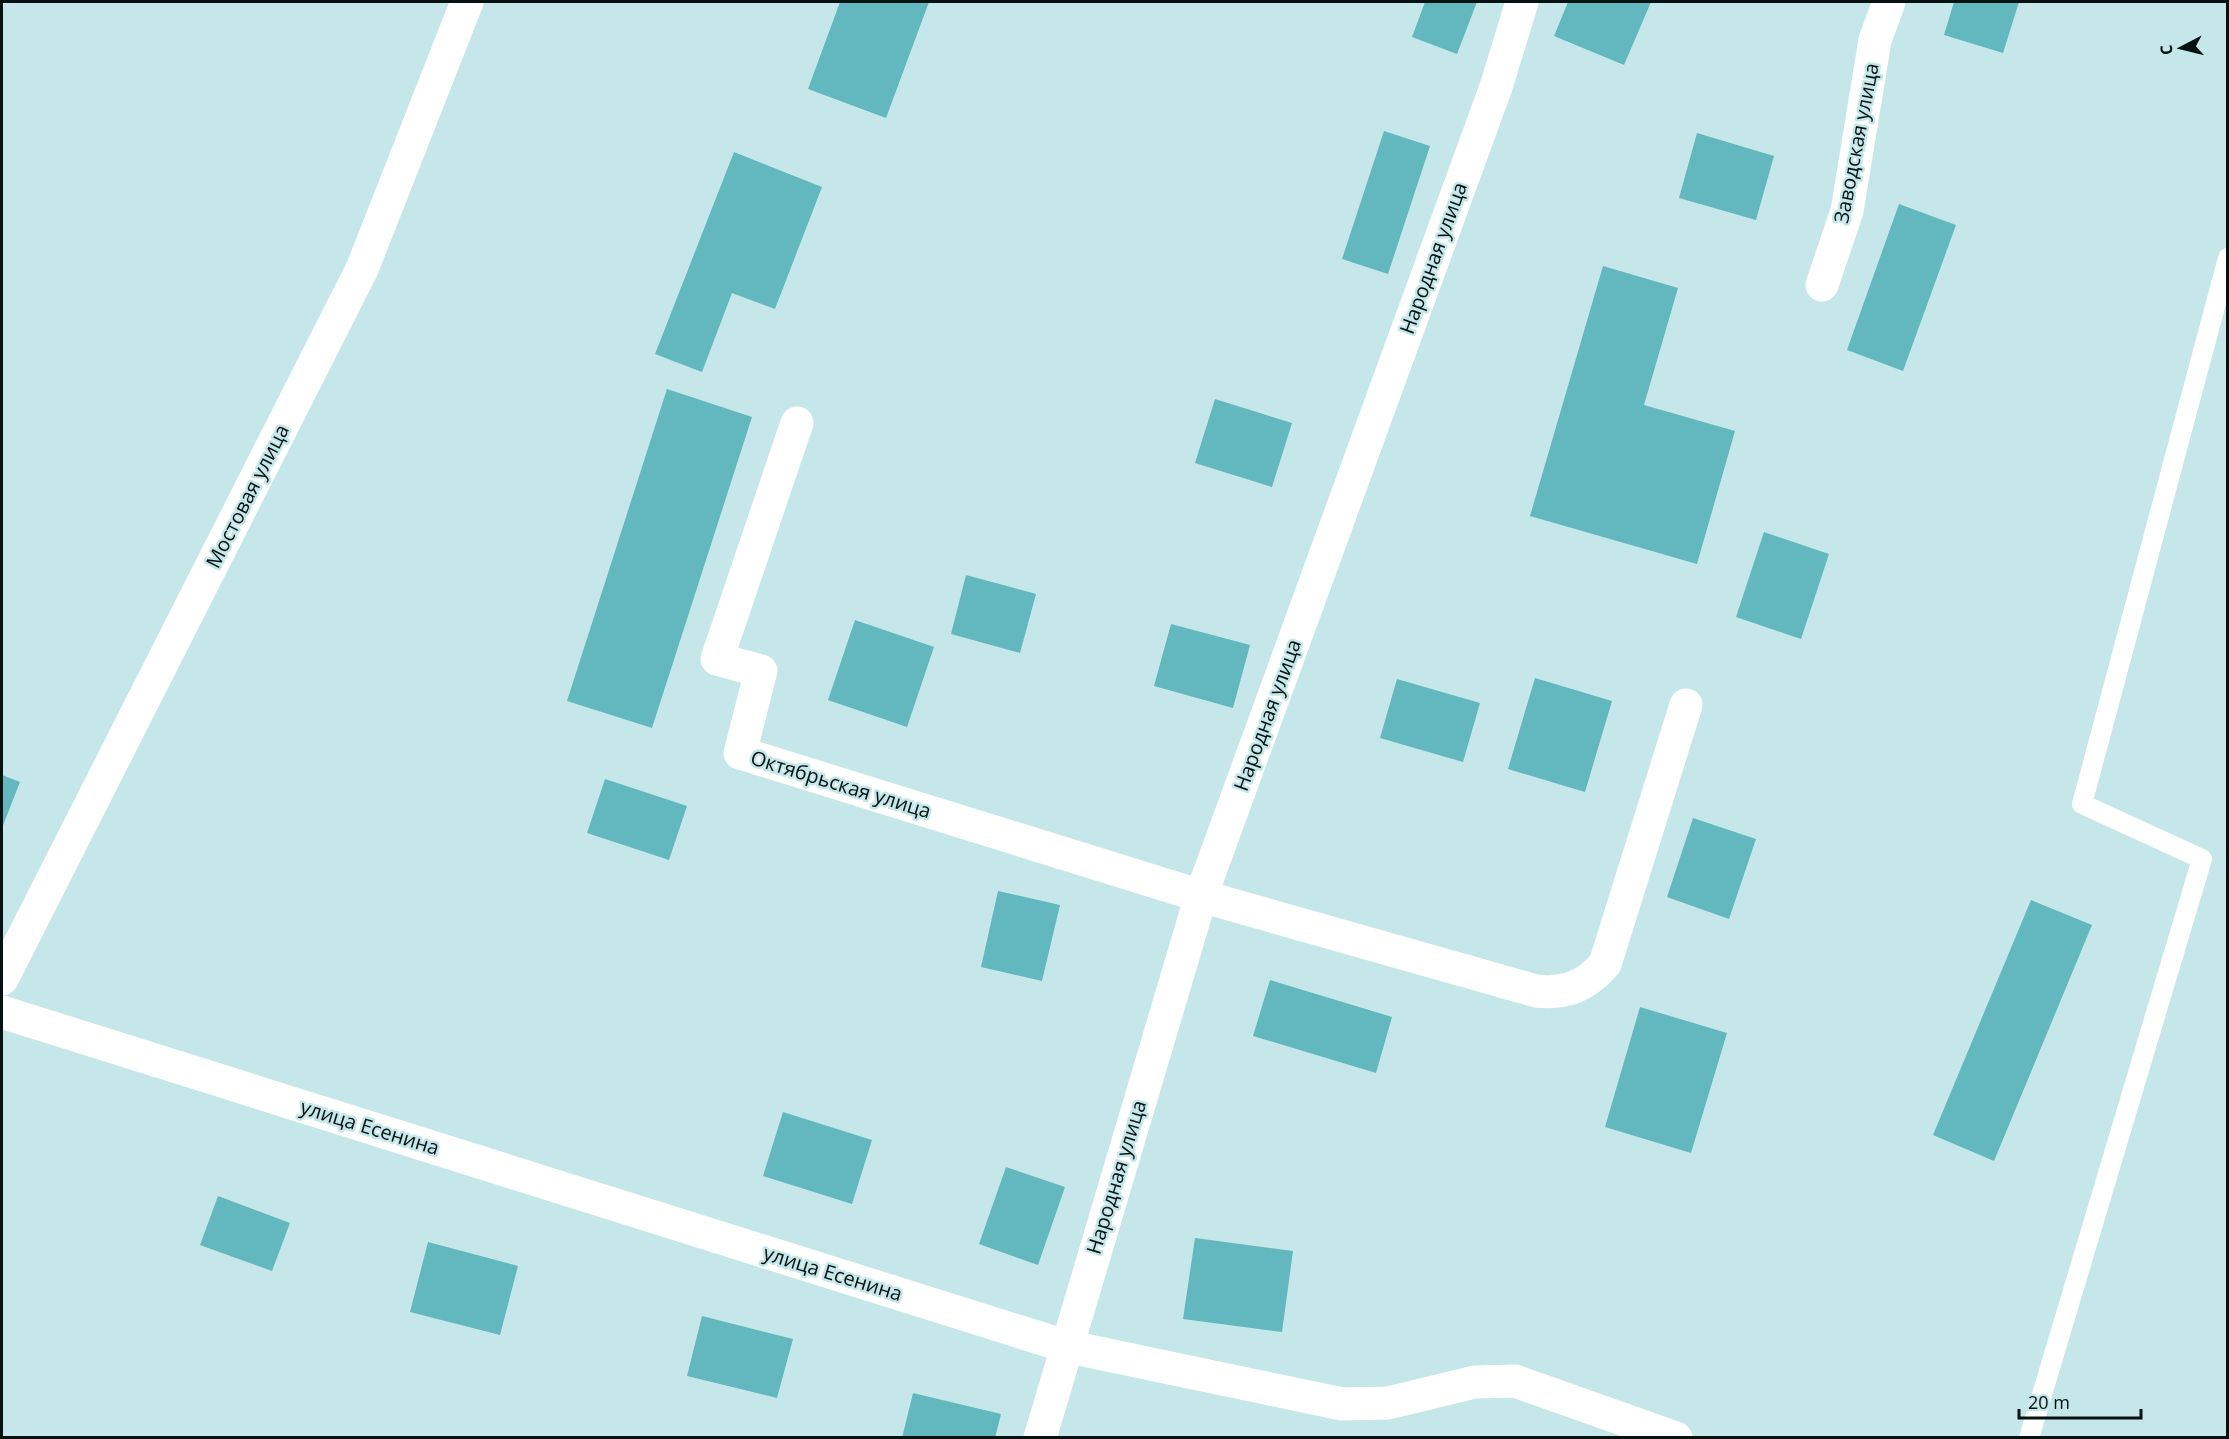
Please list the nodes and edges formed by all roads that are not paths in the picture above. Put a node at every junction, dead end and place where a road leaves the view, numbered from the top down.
1 (467, 2) edge
2 (1522, 2) edge
3 (1889, 2) edge
4 (2228, 258) edge
5 (1822, 285) dead end
6 (797, 423) dead end
7 (1686, 705) dead end
8 (1201, 896) junction
9 (2, 979) edge
10 (2, 1011) edge
11 (1065, 1346) junction
12 (1040, 1437) edge
13 (1676, 1437) edge
14 (2029, 1437) edge

1 - 9 street, Мостовая улица
2 - 8 street, Народная улица
3 - 5 street, Заводская улица
4 - 14 lane
6 - 8 street, Октябрьская улица
7 - 8 street
8 - 11 street, Народная улица
10 - 11 street, улица Есенина
11 - 12 street, Народная улица
11 - 13 street, улица Есенина

